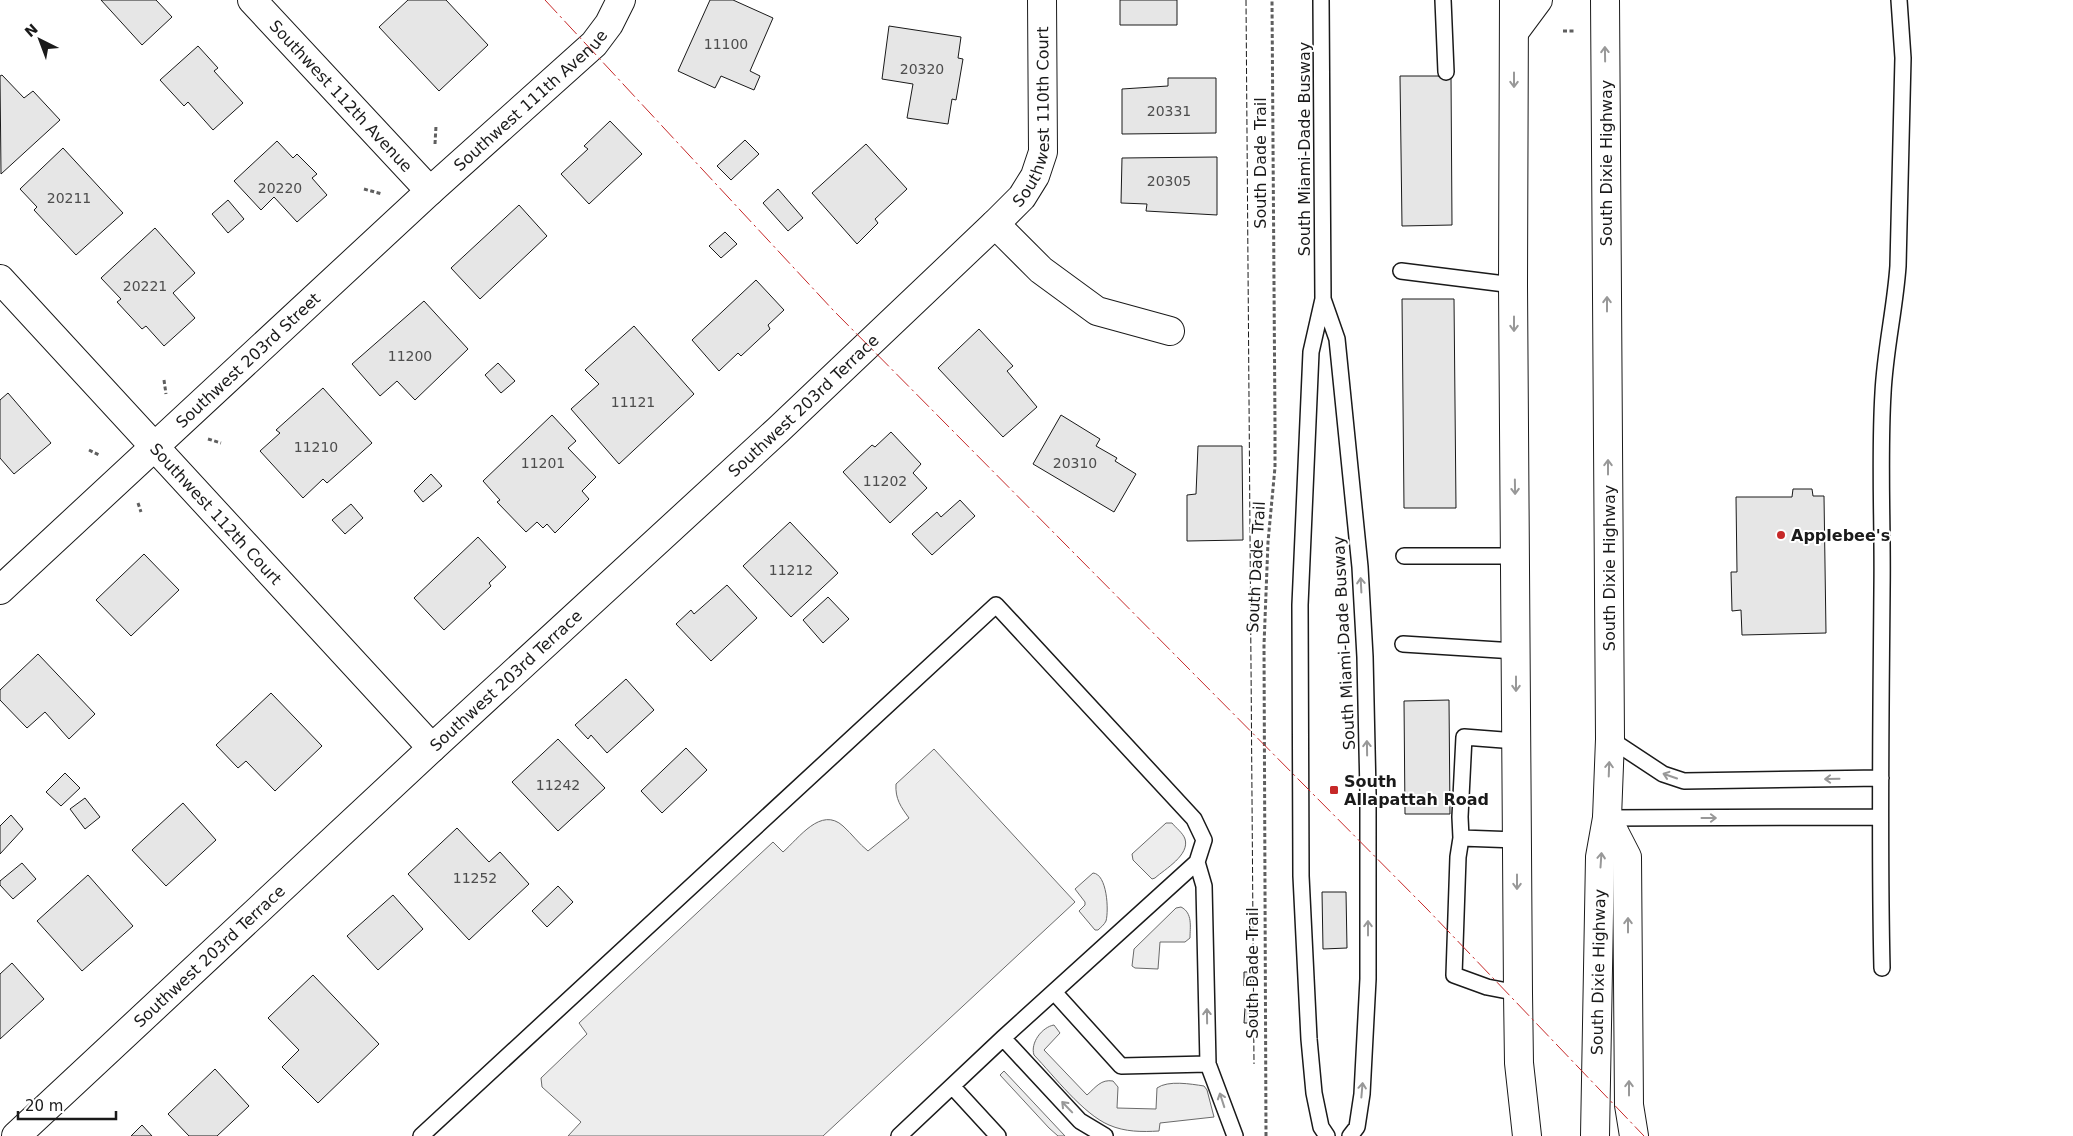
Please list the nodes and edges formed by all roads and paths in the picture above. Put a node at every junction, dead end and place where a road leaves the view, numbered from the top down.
1 (252, 0) edge
2 (621, 0) edge
3 (1042, 0) edge
4 (1272, 0) edge
5 (1321, 0) edge
6 (1443, 0) edge
7 (1514, 0) edge
8 (1538, 0) edge
9 (1605, 0) edge
10 (1899, 0) edge
11 (1515, 31) junction
12 (1563, 31) dead end
13 (1574, 31) dead end
14 (1446, 72) dead end
15 (436, 126) dead end
16 (435, 145) dead end
17 (364, 190) dead end
18 (430, 191) junction
19 (382, 194) dead end
20 (995, 224) junction
21 (1401, 270) dead end
22 (0, 279) edge
23 (1514, 285) junction
24 (1323, 298) junction
25 (1170, 331) dead end
26 (164, 380) dead end
27 (166, 400) dead end
28 (203, 438) dead end
29 (221, 443) dead end
30 (154, 446) junction
31 (89, 450) dead end
32 (104, 458) dead end
33 (1404, 556) dead end
34 (1516, 556) junction
35 (0, 590) edge
36 (1403, 644) dead end
37 (1264, 645) junction
38 (1272, 646) dead end
39 (1515, 651) junction
40 (1610, 739) junction
41 (1516, 741) junction
42 (432, 748) junction
43 (1881, 778) junction
44 (1879, 817) junction
45 (1608, 818) junction
46 (1461, 838) junction
47 (1517, 840) junction
48 (1197, 862) junction
49 (1882, 968) dead end
50 (1054, 992) junction
51 (1518, 993) junction
52 (1002, 1038) junction
53 (1208, 1064) junction
54 (952, 1086) junction
55 (16, 1136) edge
56 (422, 1136) edge
57 (899, 1136) edge
58 (998, 1136) edge
59 (1105, 1136) edge
60 (1235, 1136) edge
61 (1266, 1136) edge
62 (1327, 1136) edge
63 (1350, 1136) edge
64 (1527, 1136) edge
65 (1595, 1136) edge
66 (1634, 1136) edge

1 - 18 main road, Southwest 112th Avenue
2 - 18 main road, Southwest 111th Avenue
3 - 20 main road, Southwest 110th Court
4 - 37 path, South Dade Trail
5 - 24 lane, South Miami-Dade Busway
6 - 14 lane
7 - 11 main road
8 - 11 main road
40 -> 9 main road, South Dixie Highway
10 - 43 lane
11 -> 23 main road
12 - 13 path
15 - 16 path
17 - 19 path
18 - 30 main road, Southwest 203rd Street
20 - 25 main road
20 - 42 main road, Southwest 203rd Terrace
21 - 23 lane
22 - 30 main road, Southwest 112th Court
23 -> 34 main road
24 - 62 lane, South Miami-Dade Busway
63 -> 24 lane, South Miami-Dade Busway
26 - 27 path
28 - 29 path
30 - 35 main road, Southwest 203rd Street
30 - 42 main road, Southwest 112th Court
31 - 32 path
33 - 34 lane
34 - 39 main road
36 - 39 lane
37 - 38 path
37 - 61 path, South Dade Trail
39 -> 41 main road
43 -> 40 lane
45 -> 40 main road, South Dixie Highway
41 - 46 lane
41 - 47 main road
42 - 55 main road, Southwest 203rd Terrace
43 - 44 lane
45 -> 44 lane
44 - 49 lane
65 -> 45 main road, South Dixie Highway
66 -> 45 main road
46 - 47 lane
46 - 51 lane
47 -> 51 main road
48 - 50 lane
53 -> 48 lane
48 - 56 lane
50 - 52 lane
50 - 53 lane
51 - 64 main road
52 - 54 lane
59 -> 52 lane
60 -> 53 lane
54 - 57 lane
54 - 58 lane

